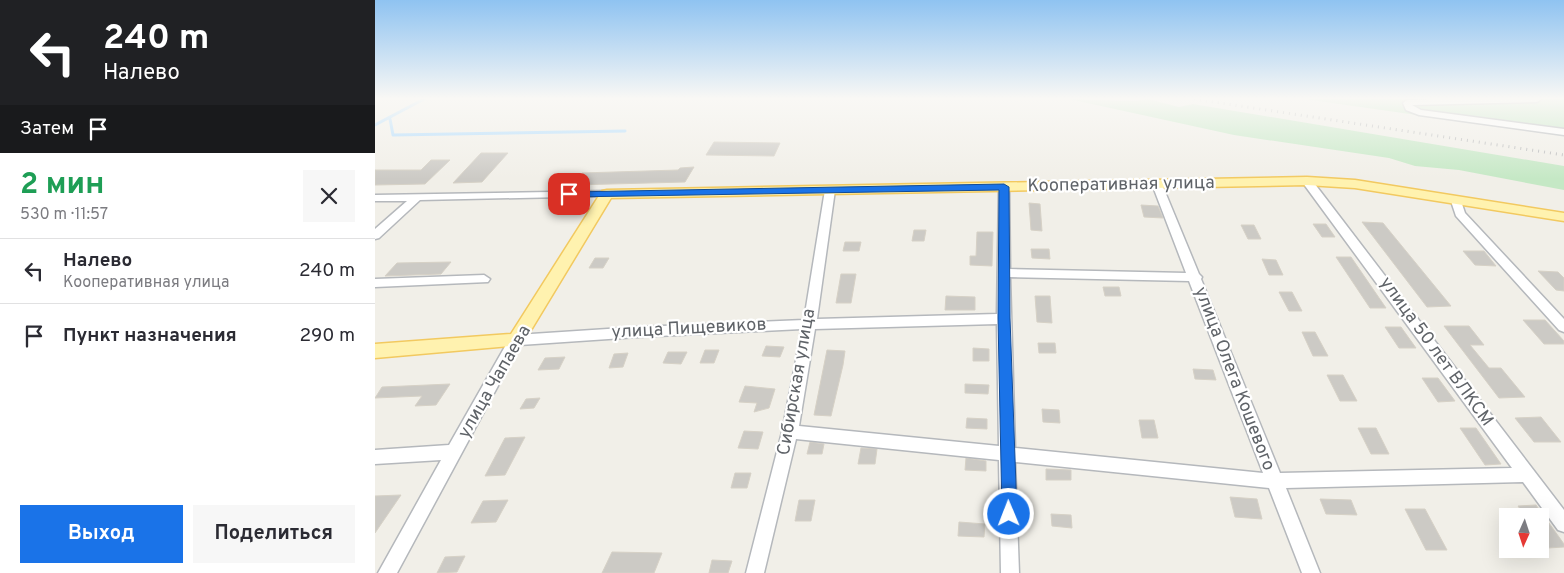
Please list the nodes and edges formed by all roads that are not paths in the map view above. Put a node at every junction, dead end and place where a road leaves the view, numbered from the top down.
1 (1519, 126) edge
2 (1564, 132) edge
3 (1307, 181) junction
4 (1157, 184) junction
5 (1004, 187) junction
6 (830, 190) junction
7 (607, 194) junction
8 (418, 197) junction
9 (375, 198) edge
10 (1456, 201) junction
11 (1564, 217) edge
12 (375, 235) edge
13 (1005, 273) junction
14 (1196, 277) junction
15 (484, 279) dead end
16 (375, 283) edge
17 (1004, 318) junction
18 (808, 324) junction
19 (1564, 327) edge
20 (517, 340) junction
21 (375, 351) edge
22 (790, 432) junction
23 (454, 452) junction
24 (1008, 454) junction
25 (375, 457) edge
26 (1526, 475) junction
27 (1273, 481) junction
28 (1564, 524) edge
29 (387, 573) edge
30 (755, 573) edge
31 (1011, 573) edge
32 (1311, 573) edge

1 - 2 street
3 - 4 main road, Кооперативная улица
3 - 10 main road, Кооперативная улица
3 - 26 street, улица 50 лет ВЛКСМ
4 - 5 main road, Кооперативная улица
4 - 14 street, улица Олега Кошевого
5 - 6 main road, Кооперативная улица
5 - 13 street
6 - 7 main road, Кооперативная улица
6 - 18 street, Сибирская улица
7 - 8 street, Кооперативная улица
7 - 20 main road, улица Чапаева
8 - 9 street, Кооперативная улица
8 - 12 street
10 - 11 main road, Кооперативная улица
10 - 19 street
13 - 14 street
13 - 17 street
14 - 27 street, улица Олега Кошевого
15 - 16 street
17 - 18 street, улица Пищевиков
17 - 24 street
18 - 20 street, улица Пищевиков
18 - 22 street, Сибирская улица
20 - 21 main road, улица Пищевиков
20 - 23 street, улица Чапаева
22 - 24 street
22 - 30 street, Сибирская улица
23 - 25 street
23 - 29 street, улица Чапаева
24 - 27 street
24 - 31 street
26 - 27 street
26 - 28 street, улица 50 лет ВЛКСМ
27 - 32 street, улица Олега Кошевого

